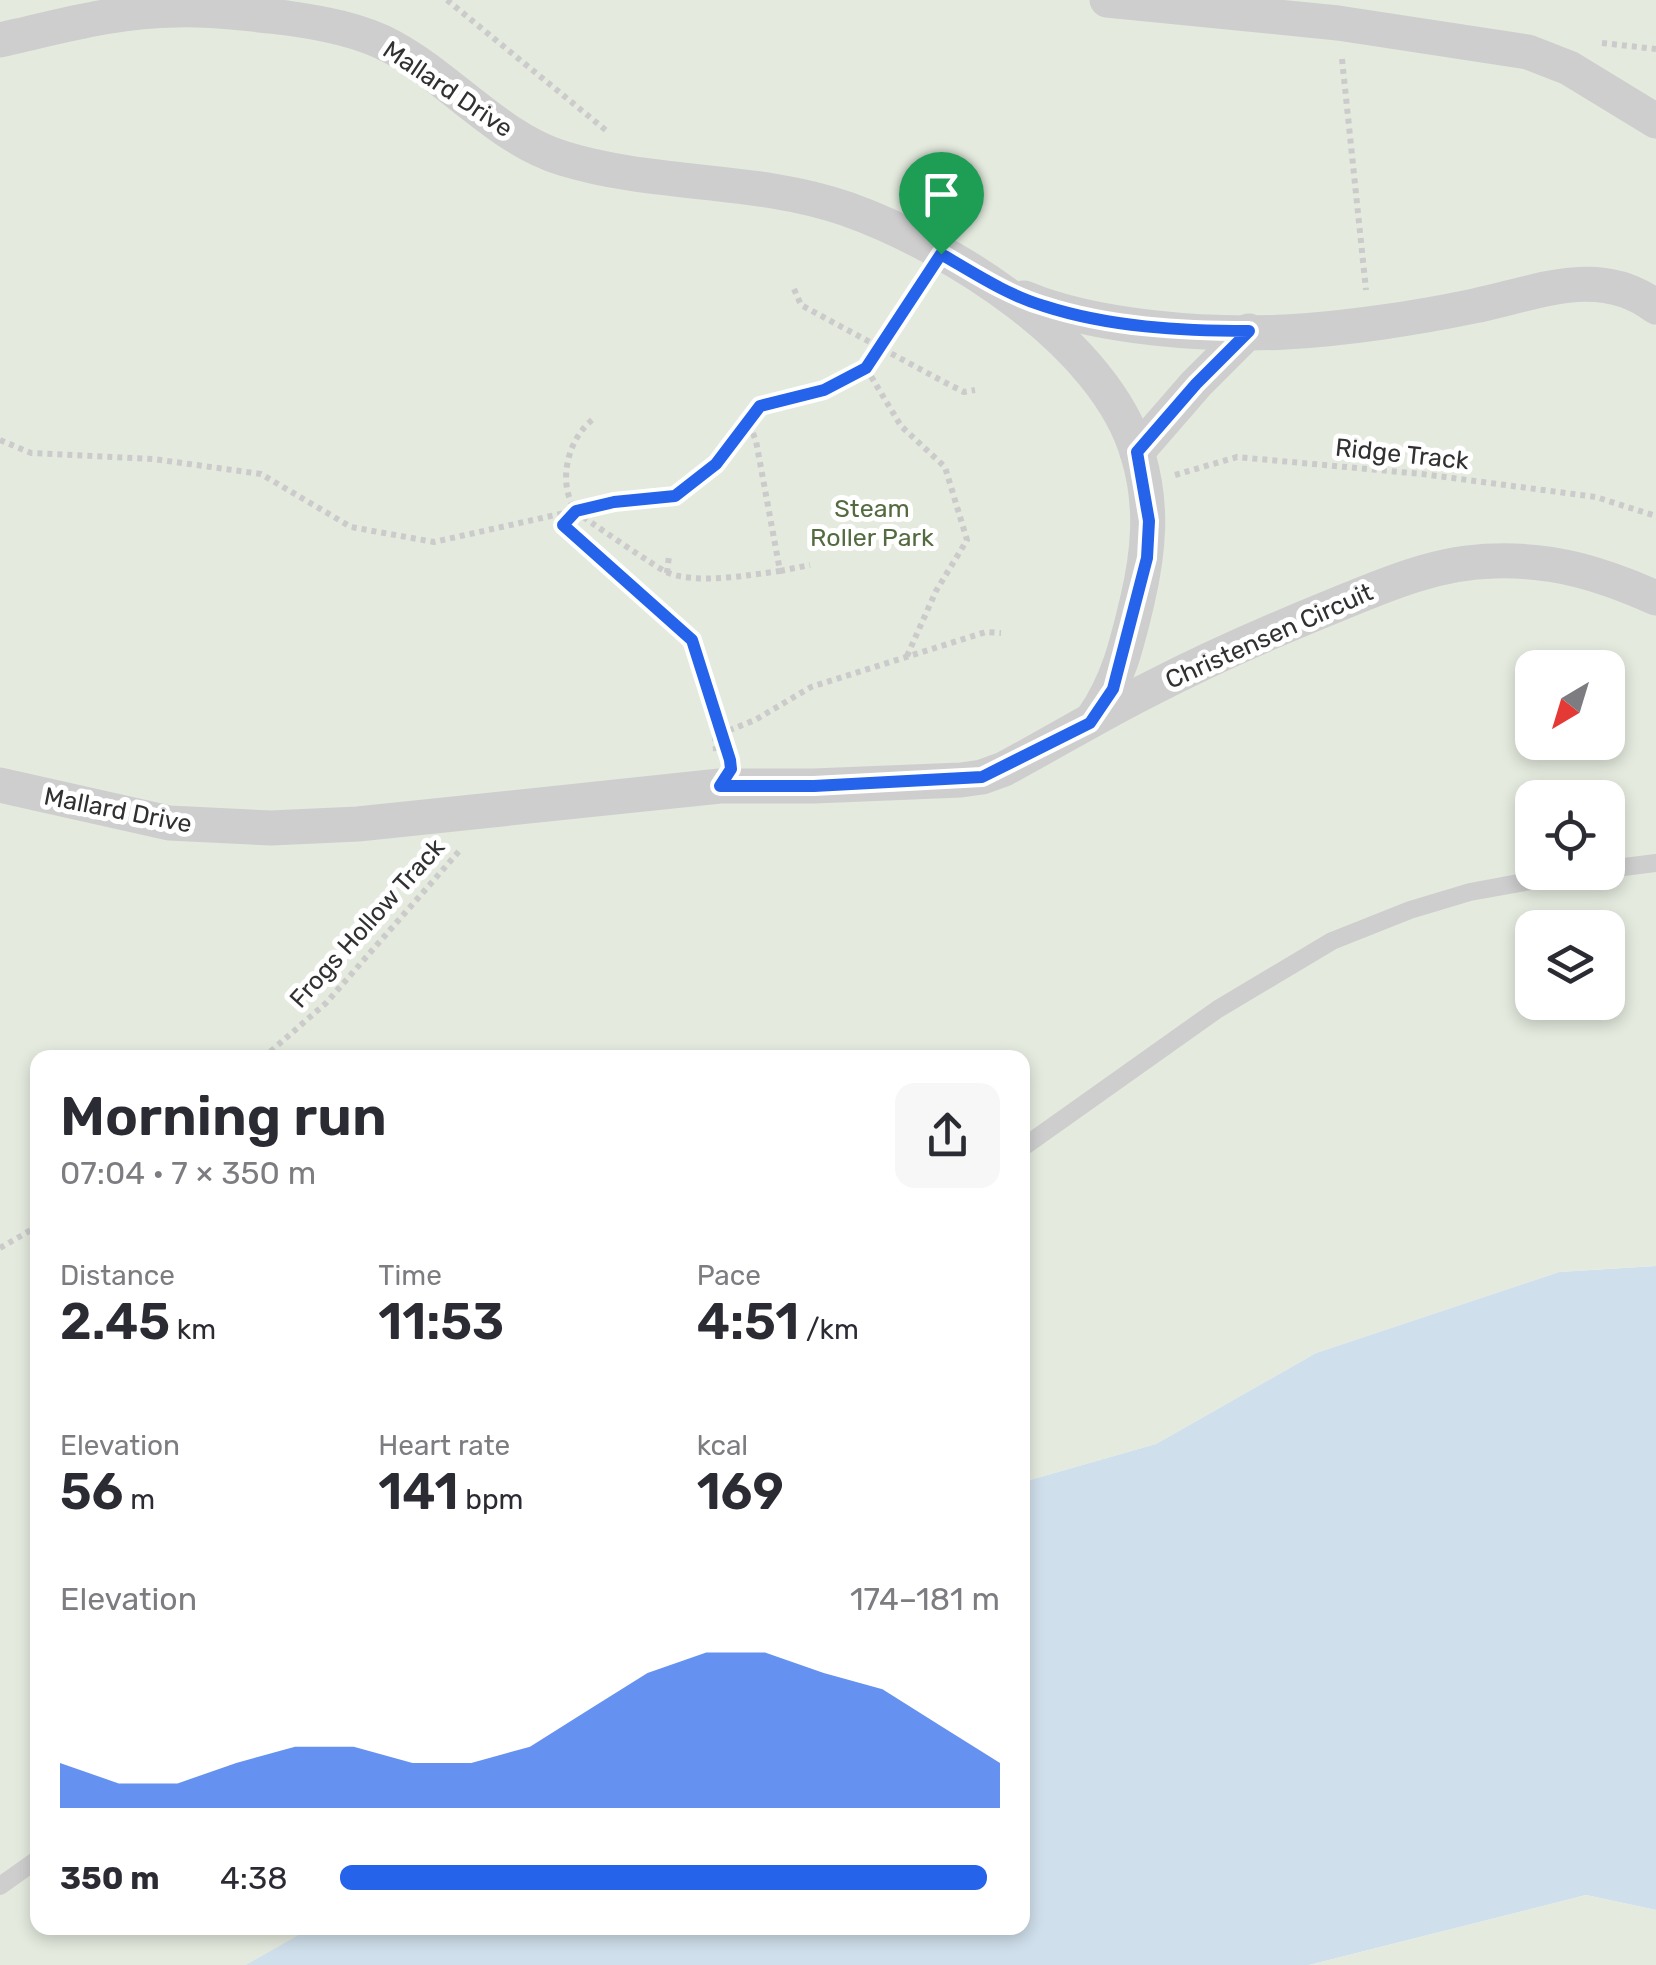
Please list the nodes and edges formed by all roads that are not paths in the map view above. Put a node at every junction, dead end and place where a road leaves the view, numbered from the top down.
1 (1106, 0) edge
2 (0, 40) edge
3 (1656, 121) edge
4 (1004, 290) junction
5 (1656, 306) edge
6 (1249, 331) junction
7 (1141, 468) junction
8 (1656, 598) edge
9 (1090, 723) junction
10 (0, 785) edge
11 (596, 798) joint
12 (1656, 863) edge
13 (1625, 866) edge
14 (1515, 884) edge
15 (1030, 1142) edge
16 (30, 1865) edge
17 (0, 1886) edge

1 - 3 street
2 - 4 street, Mallard Drive
4 - 6 street
4 - 7 street
5 - 6 street
6 - 7 street
7 - 9 street
8 - 9 street, Christensen Circuit
9 - 11 street, Christensen Circuit
10 - 11 street, Mallard Drive
12 - 13 lane
14 - 15 lane
16 - 17 lane

